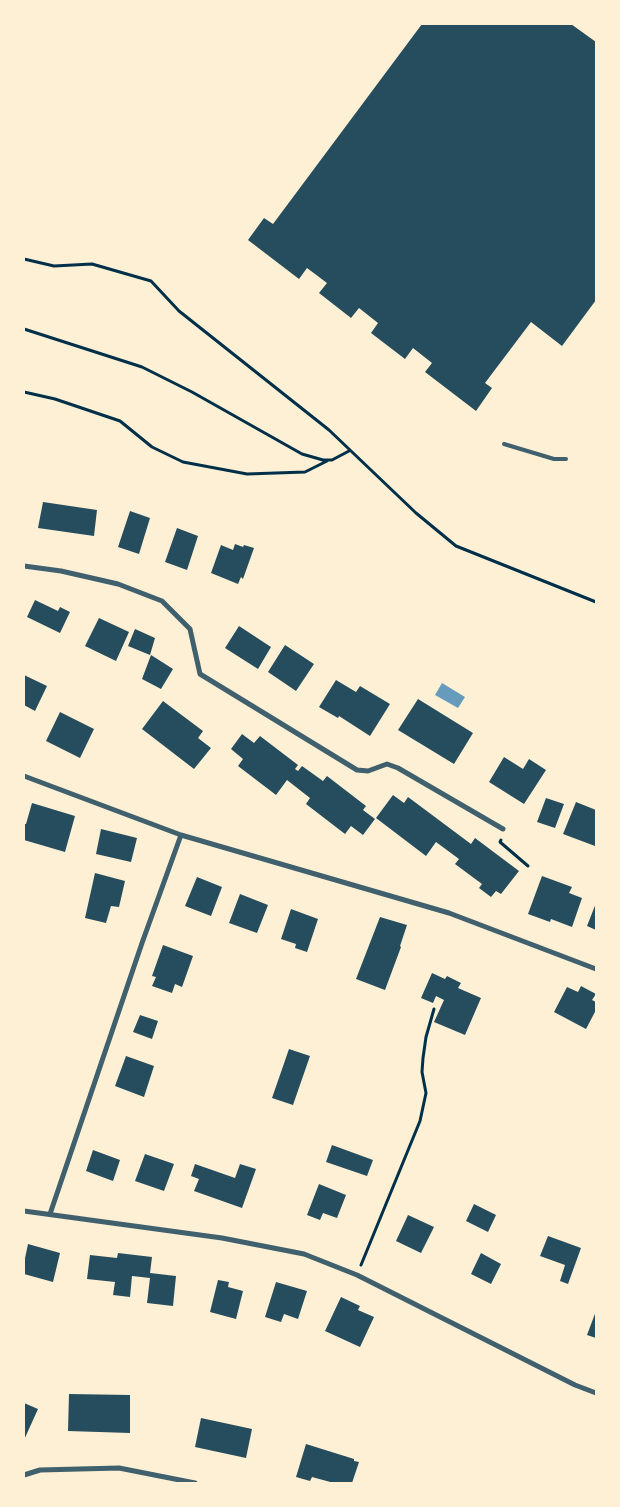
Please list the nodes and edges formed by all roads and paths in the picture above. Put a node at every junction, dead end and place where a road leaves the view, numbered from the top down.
1 (24, 258) edge
2 (24, 329) edge
3 (24, 392) edge
4 (504, 444) dead end
5 (349, 451) junction
6 (330, 460) junction
7 (566, 460) dead end
8 (24, 566) edge
9 (596, 602) edge
10 (24, 776) edge
11 (503, 829) joint
12 (181, 835) junction
13 (528, 866) dead end
14 (596, 969) edge
15 (434, 1009) dead end
16 (24, 1211) edge
17 (50, 1214) junction
18 (357, 1275) junction
19 (596, 1394) edge
20 (24, 1475) edge
21 (195, 1483) edge

1 - 5 path
2 - 6 path
3 - 6 path
4 - 7 lane
5 - 6 path
5 - 9 path
8 - 11 street
10 - 12 street
11 - 13 path
12 - 14 street
12 - 17 street
15 - 18 path
16 - 17 street
17 - 18 street
18 - 19 street
20 - 21 street

